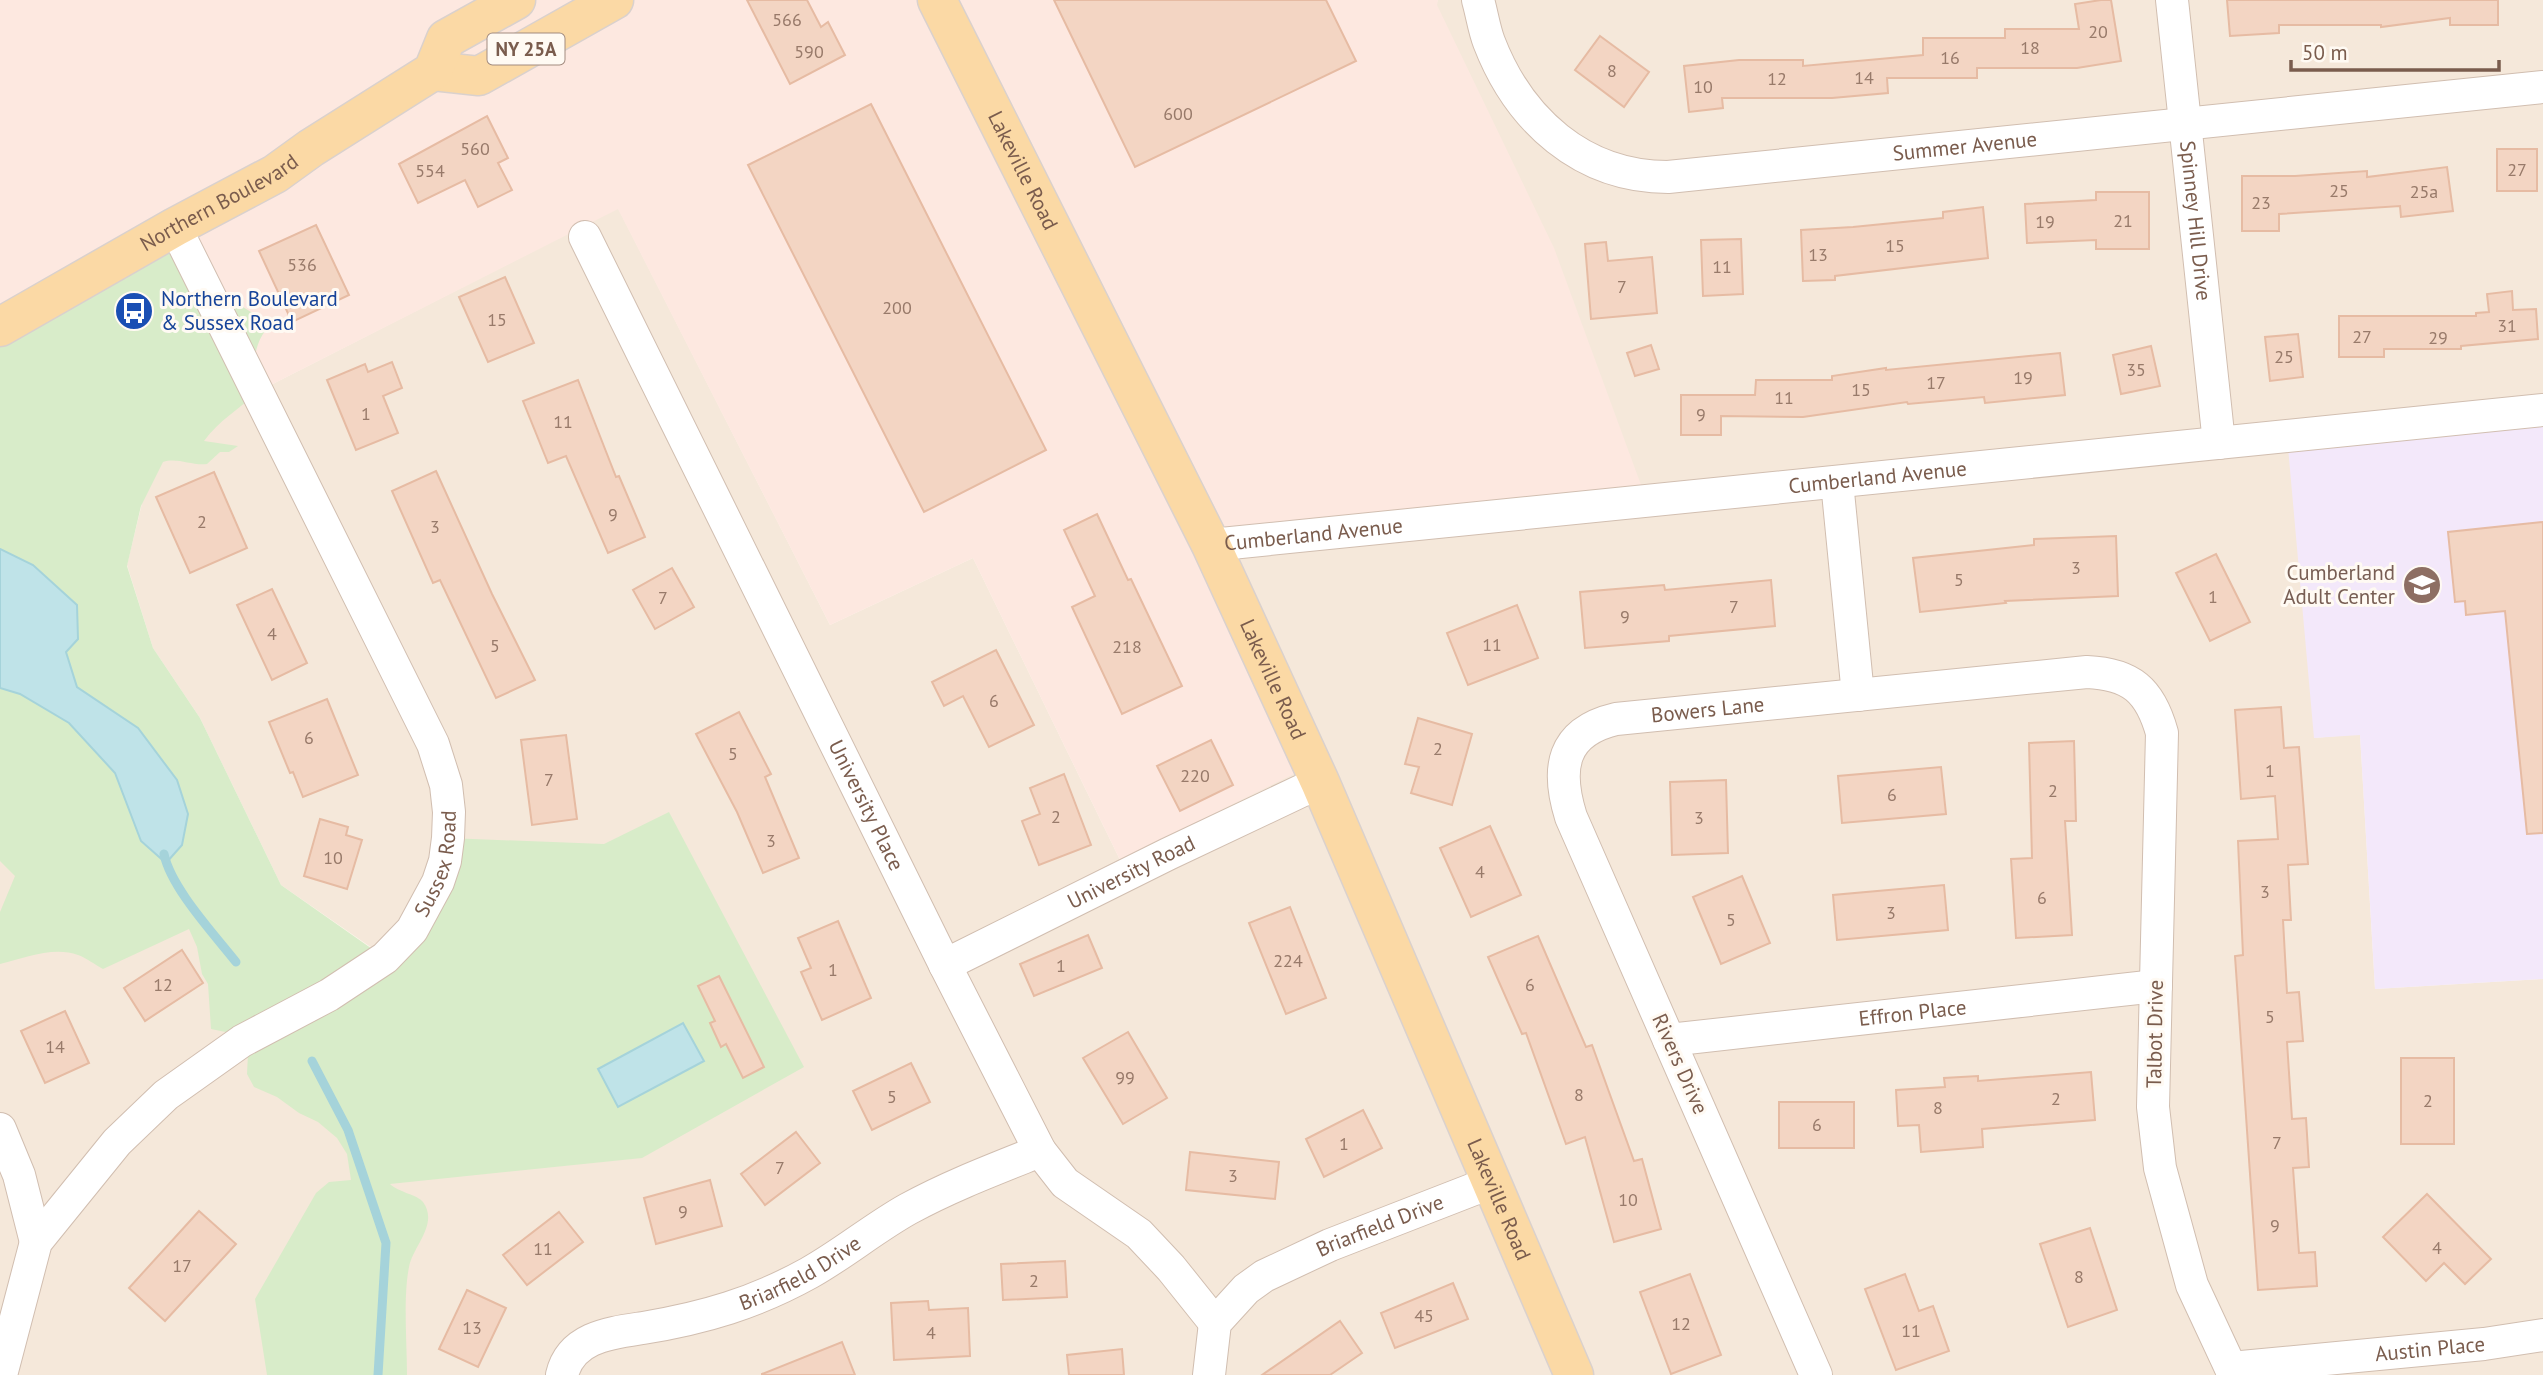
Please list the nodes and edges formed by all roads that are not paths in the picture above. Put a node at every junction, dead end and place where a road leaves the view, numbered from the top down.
1 (516, 0) edge
2 (614, 0) edge
3 (937, 0) edge
4 (1478, 0) edge
5 (2172, 0) edge
6 (433, 71) junction
7 (2543, 86) edge
8 (2184, 123) junction
9 (176, 227) junction
10 (585, 237) dead end
11 (0, 327) edge
12 (2543, 410) edge
13 (2218, 443) junction
14 (1837, 482) junction
15 (1211, 545) junction
16 (2138, 687) joint
17 (1858, 695) junction
18 (1569, 750) joint
19 (1320, 782) junction
20 (945, 965) junction
21 (2156, 986) junction
22 (1669, 1040) junction
23 (0, 1129) edge
24 (1040, 1151) junction
25 (1492, 1182) junction
26 (36, 1242) junction
27 (1215, 1323) junction
28 (2543, 1335) edge
29 (2232, 1371) edge
30 (1, 1375) edge
31 (562, 1375) edge
32 (1209, 1375) edge
33 (1574, 1375) edge
34 (1815, 1375) edge

1 - 6 main road, NY 25A
2 - 6 main road, NY 25A
3 - 15 main road, Lakeville Road
4 - 8 street, Summer Avenue
5 - 8 street, Spinney Hill Drive
6 - 9 main road, Northern Boulevard
7 - 8 street, Summer Avenue
8 - 13 street, Spinney Hill Drive
9 - 11 main road, Northern Boulevard
9 - 26 street, Sussex Road
10 - 20 street, University Place
12 - 13 street, Cumberland Avenue
13 - 14 street, Cumberland Avenue
14 - 15 street, Cumberland Avenue
14 - 17 street
15 - 19 main road, Lakeville Road
16 - 17 street, Bowers Lane
16 - 21 street, Talbot Drive
17 - 18 street, Bowers Lane
18 - 22 street, Rivers Drive
19 - 20 street, University Road
19 - 25 main road, Lakeville Road
20 - 24 street, University Place
21 - 22 street, Effron Place
21 - 29 street, Talbot Drive
22 - 34 street, Rivers Drive
23 - 26 street
24 - 27 street, University Place
24 - 31 street, Briarfield Drive
25 - 27 street, Briarfield Drive
25 - 33 main road, Lakeville Road
26 - 30 street, Sussex Road
27 - 32 street
28 - 29 street, Austin Place

